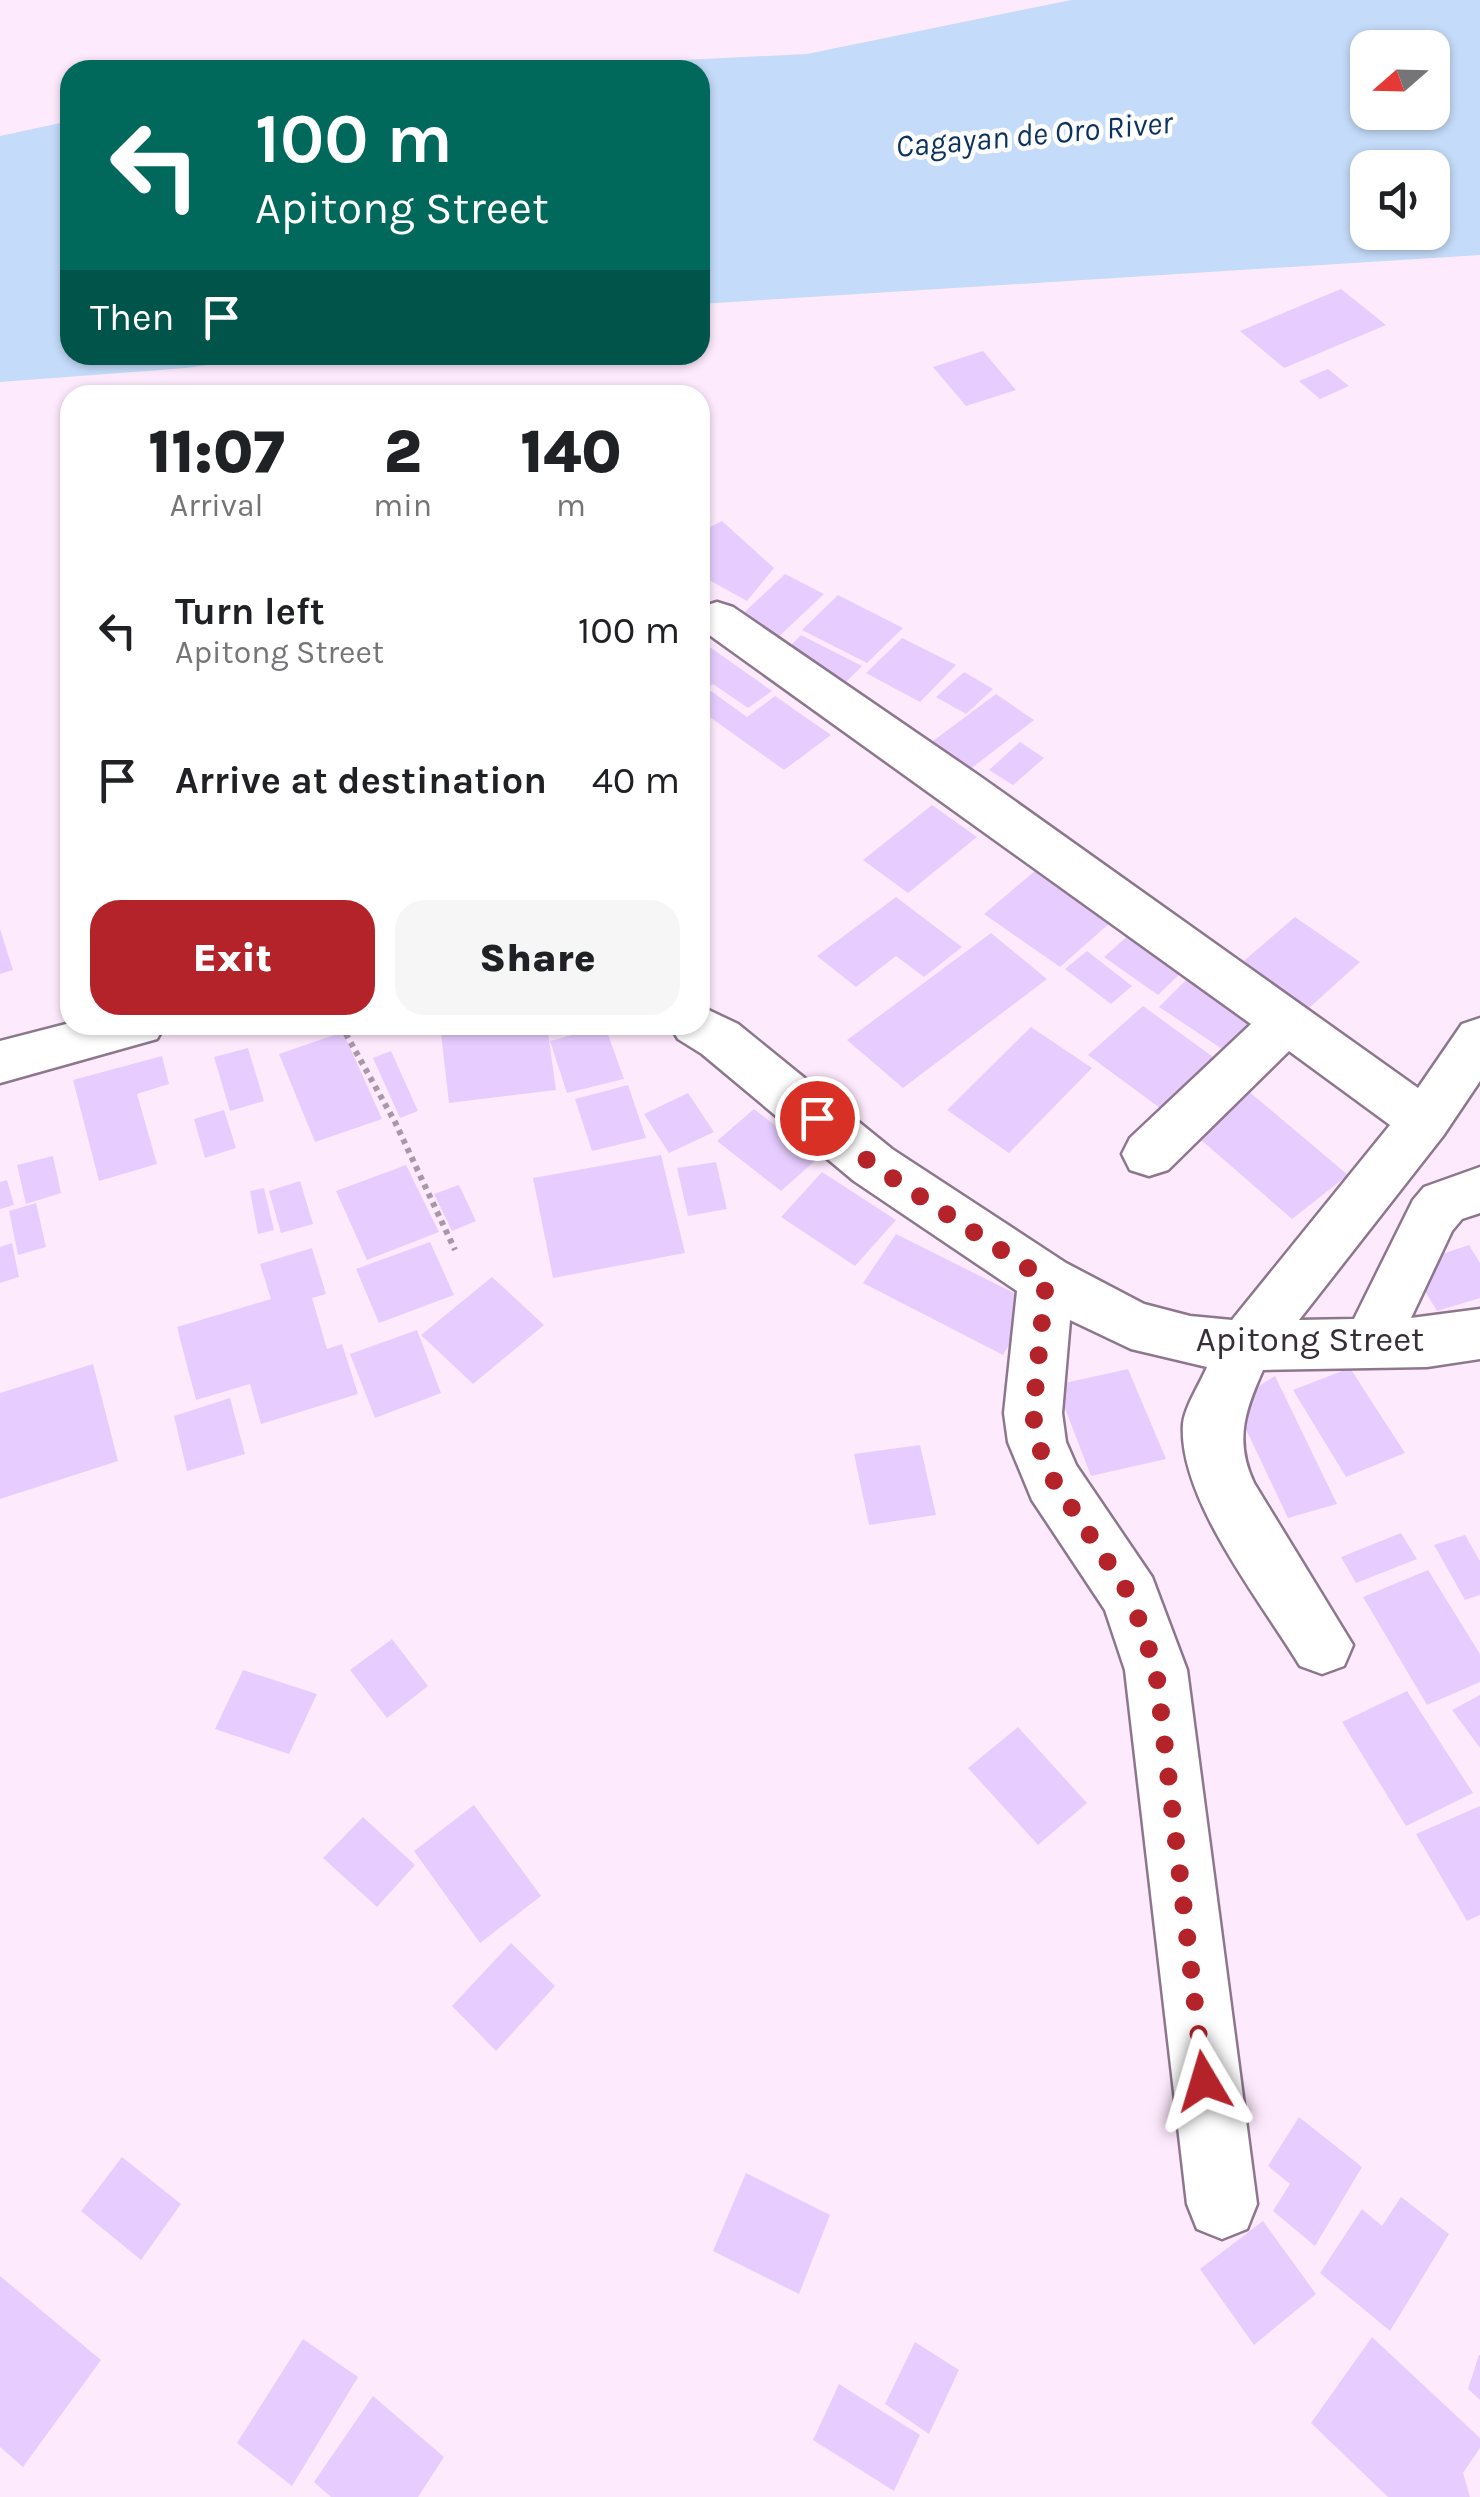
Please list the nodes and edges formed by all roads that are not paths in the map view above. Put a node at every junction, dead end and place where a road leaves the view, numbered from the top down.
1 (717, 618) dead end
2 (1284, 1024) junction
3 (710, 1033) edge
4 (102, 1035) edge
5 (1480, 1039) edge
6 (0, 1062) edge
7 (1424, 1121) junction
8 (1149, 1154) dead end
9 (1480, 1190) edge
10 (1046, 1280) junction
11 (1480, 1334) edge
12 (1370, 1345) junction
13 (1245, 1346) junction
14 (1322, 1645) dead end
15 (1222, 2204) dead end

1 - 2 street
2 - 7 street
2 - 8 street
3 - 10 street, Apitong Street
4 - 6 street
5 - 7 street
7 - 13 street
9 - 12 street
10 - 13 street, Apitong Street
10 - 15 street
11 - 12 street, Apitong Street
12 - 13 street, Apitong Street
13 - 14 street

